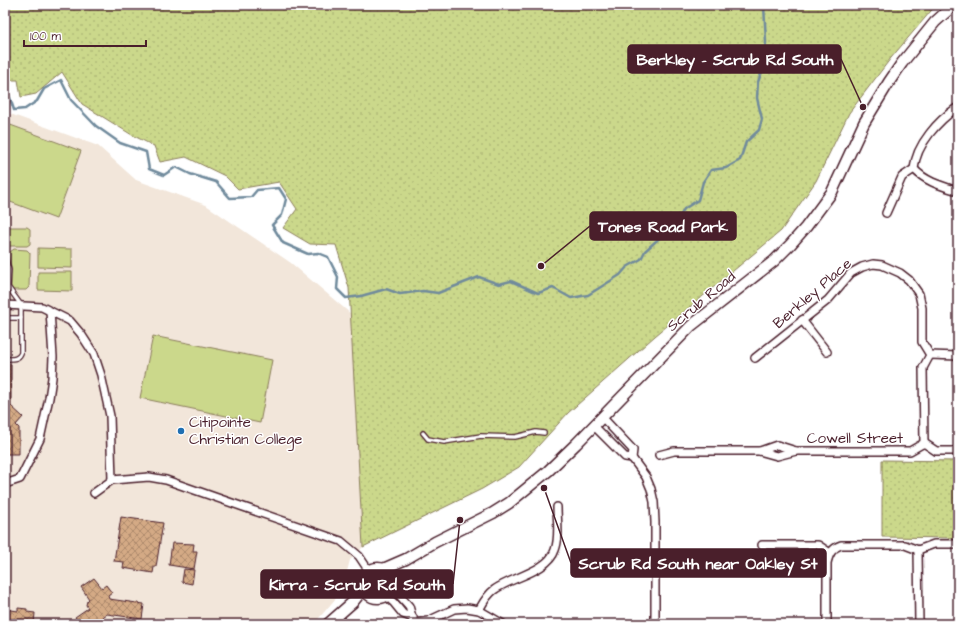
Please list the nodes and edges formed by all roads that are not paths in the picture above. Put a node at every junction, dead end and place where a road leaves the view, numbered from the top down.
1 (954, 5) edge
2 (958, 106) edge
3 (914, 169) junction
4 (958, 191) edge
5 (886, 213) dead end
6 (5, 257) edge
7 (5, 305) edge
8 (21, 305) junction
9 (50, 311) junction
10 (5, 318) edge
11 (21, 318) junction
12 (802, 320) junction
13 (827, 352) dead end
14 (930, 355) junction
15 (958, 356) edge
16 (755, 358) dead end
17 (5, 360) edge
18 (603, 418) junction
19 (594, 426) junction
20 (544, 433) dead end
21 (423, 434) dead end
22 (924, 443) junction
23 (958, 451) edge
24 (659, 455) dead end
25 (632, 458) junction
26 (112, 480) junction
27 (5, 484) edge
28 (94, 493) dead end
29 (557, 507) dead end
30 (958, 544) edge
31 (762, 545) dead end
32 (918, 550) junction
33 (830, 553) junction
34 (406, 560) junction
35 (383, 569) junction
36 (369, 571) junction
37 (392, 582) junction
38 (364, 588) junction
39 (385, 595) junction
40 (372, 596) junction
41 (353, 602) junction
42 (479, 610) junction
43 (414, 622) edge
44 (328, 624) edge
45 (503, 624) edge
46 (655, 624) edge
47 (827, 624) edge
48 (919, 624) edge

1 - 18 street, Scrub Road
2 - 3 street
3 - 4 street
3 - 5 street
6 - 8 lane
7 - 8 street
8 - 9 street
8 - 11 lane
9 - 26 street
9 - 27 street
10 - 11 lane
11 - 17 lane
12 - 13 street
12 - 14 street, Berkley Place
12 - 16 street, Berkley Place
14 - 15 street
14 - 22 street
18 - 19 street, Scrub Road
18 - 25 street
19 - 25 street
19 - 34 street, Scrub Road
20 - 21 lane
22 - 23 street, Cowell Street
22 - 24 street, Cowell Street
25 - 46 street
26 - 28 street
26 - 36 street
29 - 42 street
30 - 32 street
31 - 33 street
32 - 33 street
32 - 48 street
33 - 47 street
34 - 35 street, Scrub Road
34 - 37 street, Scrub Road
35 - 36 street
35 - 37 street
36 - 38 street
37 - 39 street
37 - 43 street
38 - 40 street
38 - 41 street
39 - 40 street
39 - 43 street
40 - 41 street
41 - 44 street
42 - 43 street
42 - 45 street

